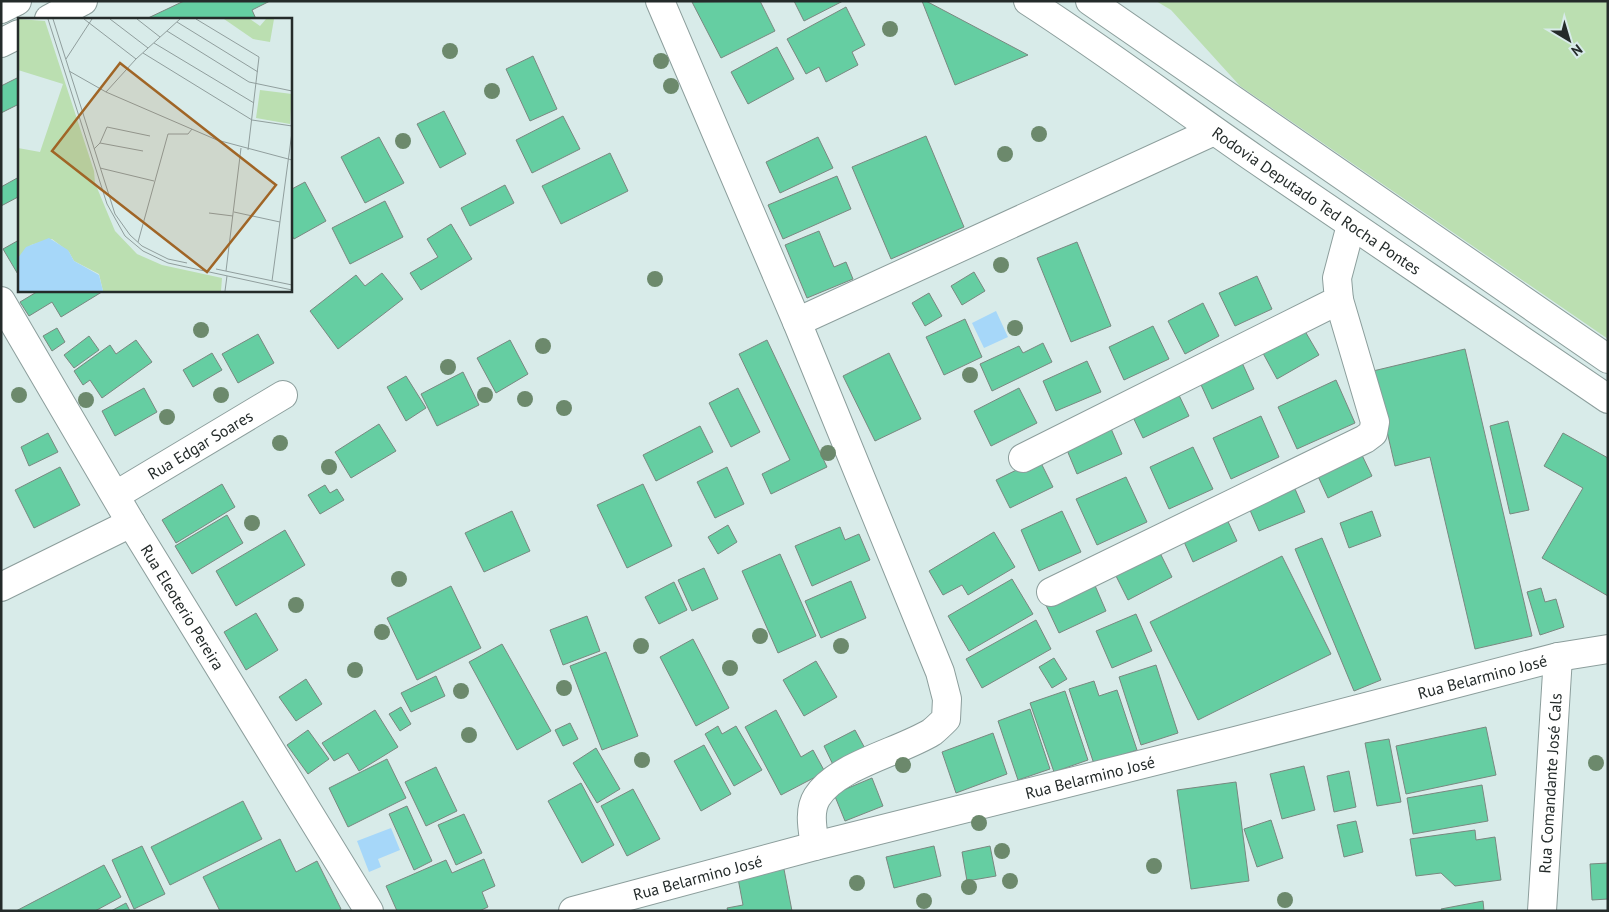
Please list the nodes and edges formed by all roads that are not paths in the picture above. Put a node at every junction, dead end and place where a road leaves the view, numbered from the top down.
1 (17, 1) edge
2 (83, 1) edge
3 (660, 1) edge
4 (1028, 1) edge
5 (1090, 1) edge
6 (1, 9) edge
7 (50, 18) edge
8 (18, 34) edge
9 (1, 43) edge
10 (1214, 131) junction
11 (1351, 225) junction
12 (1339, 300) junction
13 (1, 301) edge
14 (798, 322) junction
15 (1608, 359) edge
16 (283, 396) dead end
17 (1608, 399) edge
18 (1024, 458) dead end
19 (116, 495) junction
20 (131, 523) junction
21 (1, 587) edge
22 (1051, 592) dead end
23 (1608, 649) edge
24 (1558, 658) junction
25 (815, 846) junction
26 (369, 911) edge
27 (573, 911) edge
28 (1542, 911) edge

1 - 6 street
2 - 7 street
3 - 14 street
4 - 10 street, Rodovia Deputado Ted Rocha Pontes
5 - 15 street, Rodovia Deputado Ted Rocha Pontes
8 - 9 street
10 - 11 street, Rodovia Deputado Ted Rocha Pontes
10 - 14 street
11 - 12 street
11 - 17 street, Rodovia Deputado Ted Rocha Pontes
12 - 18 street
12 - 22 street
13 - 19 street, Rua Eleoterio Pereira
14 - 25 street
16 - 19 street, Rua Edgar Soares
19 - 20 street, Rua Eleoterio Pereira
20 - 21 street
20 - 26 street, Rua Eleoterio Pereira
23 - 24 street, Rua Belarmino José
24 - 25 street, Rua Belarmino José
24 - 28 street, Rua Comandante José Cals
25 - 27 street, Rua Belarmino José

